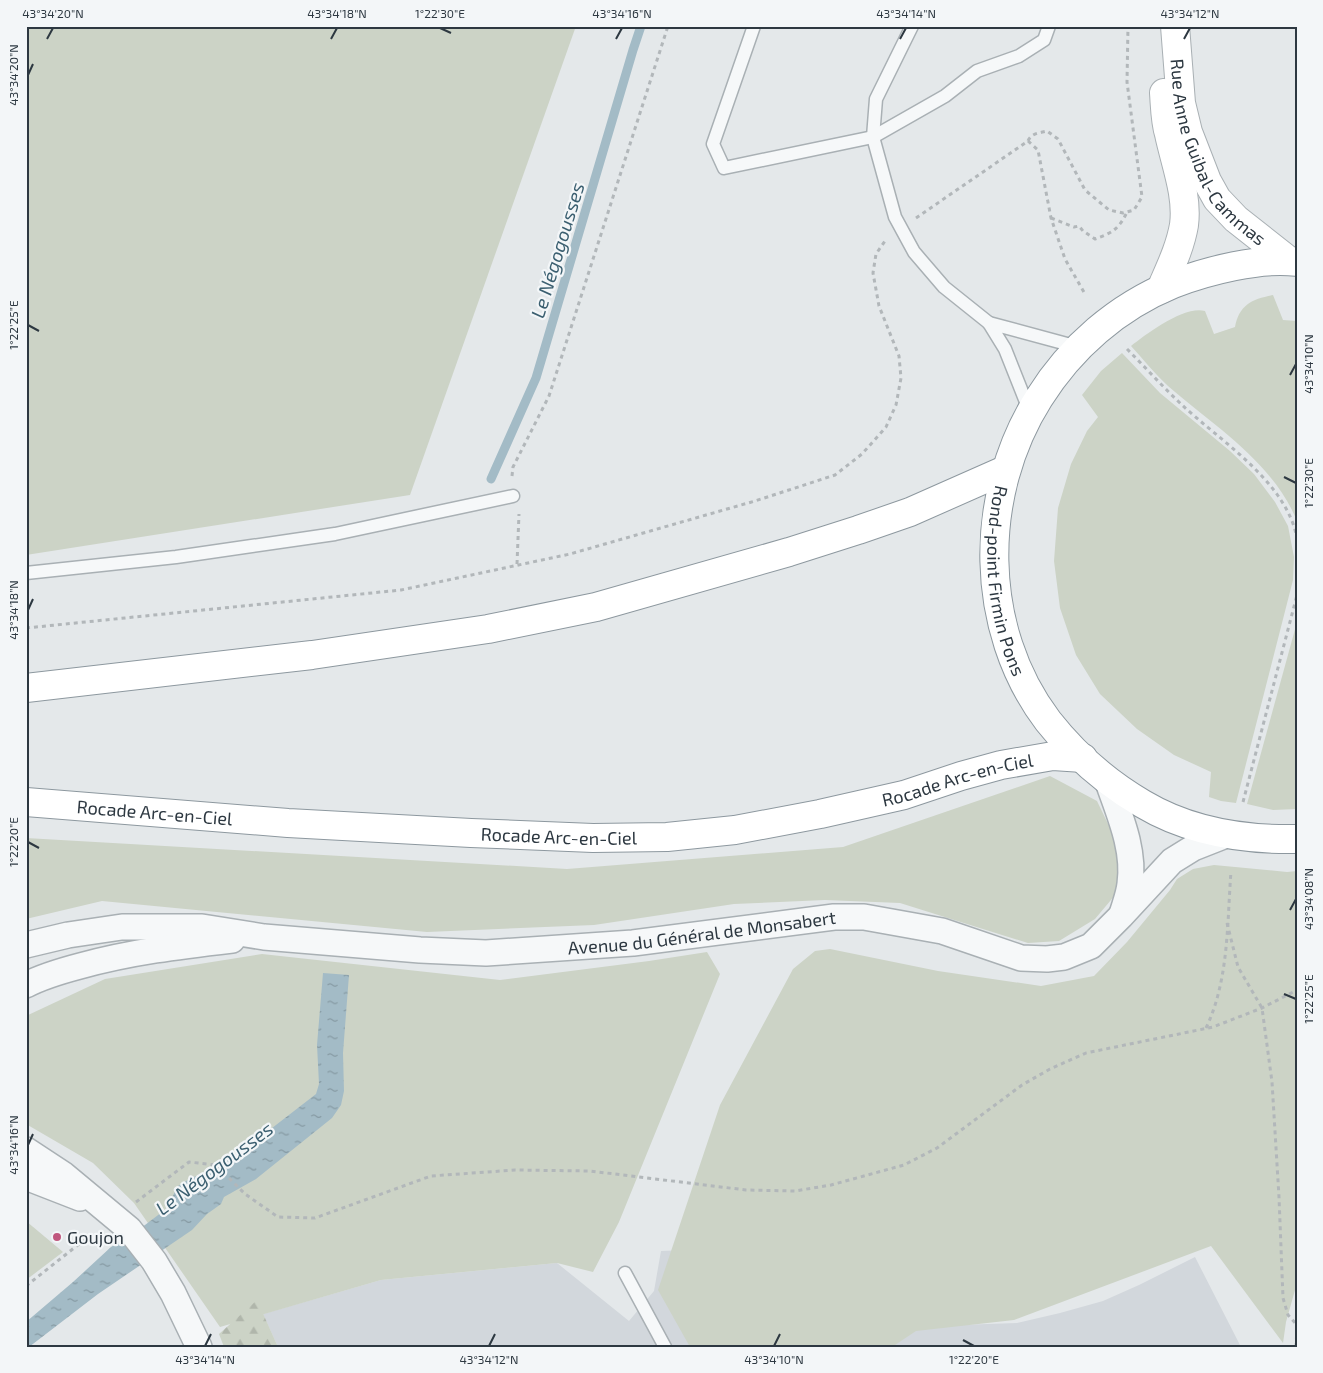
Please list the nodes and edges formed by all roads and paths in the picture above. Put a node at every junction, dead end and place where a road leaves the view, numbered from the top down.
1 (668, 26) edge
2 (754, 26) edge
3 (912, 26) edge
4 (1049, 26) edge
5 (1128, 26) edge
6 (1159, 26) edge
7 (1175, 26) edge
8 (873, 137) junction
9 (1028, 141) junction
10 (1128, 211) junction
11 (1052, 218) junction
12 (900, 229) junction
13 (1292, 261) edge
14 (1161, 289) junction
15 (1085, 294) dead end
16 (989, 323) junction
17 (1078, 347) junction
18 (1127, 349) dead end
19 (1030, 412) junction
20 (1005, 470) junction
21 (513, 496) junction
22 (1297, 538) edge
23 (517, 564) junction
24 (26, 573) edge
25 (1297, 594) edge
26 (26, 628) edge
27 (26, 688) edge
28 (1082, 758) junction
29 (1108, 782) junction
30 (26, 802) edge
31 (1243, 802) dead end
32 (1226, 835) junction
33 (1297, 839) edge
34 (1231, 871) dead end
35 (1122, 916) junction
36 (1227, 923) junction
37 (264, 937) junction
38 (26, 944) edge
39 (26, 985) edge
40 (1297, 990) edge
41 (1262, 1008) junction
42 (1206, 1029) junction
43 (26, 1150) edge
44 (216, 1165) dead end
45 (26, 1177) edge
46 (101, 1207) junction
47 (625, 1273) dead end
48 (1297, 1326) edge
49 (199, 1347) edge
50 (665, 1347) edge
51 (1296, 1347) edge

1 - 21 path
2 - 8 lane
3 - 8 lane
4 - 8 lane
5 - 10 path
6 - 14 main road, Rue Anne Guibal-Cammas
7 - 13 main road, Rue Anne Guibal-Cammas
8 - 12 lane
9 - 10 path
9 - 11 path
9 - 12 path
10 - 11 path
11 - 15 path
12 - 16 lane
12 - 23 path
13 - 14 main road, Rond-point Firmin Pons
14 - 17 main road, Rond-point Firmin Pons
16 - 17 lane
16 - 19 lane
17 - 19 main road, Rond-point Firmin Pons
18 - 22 path
19 - 20 main road, Rond-point Firmin Pons
20 - 27 main road
20 - 28 main road, Rond-point Firmin Pons
21 - 23 path
21 - 24 lane
23 - 26 path
25 - 31 path
28 - 29 main road, Rond-point Firmin Pons
28 - 30 main road, Rocade Arc-en-Ciel
29 - 32 main road, Rond-point Firmin Pons
29 - 35 street
32 - 33 main road, Rond-point Firmin Pons
32 - 35 street, Avenue du Général de Monsabert
34 - 36 path
35 - 37 street, Avenue du Général de Monsabert
36 - 41 path
36 - 42 path
37 - 38 street, Avenue du Général de Monsabert
37 - 39 street, Avenue du Général de Monsabert
40 - 41 path
41 - 42 path
41 - 48 path
42 - 44 path
43 - 46 street
45 - 46 street
46 - 49 street
47 - 50 lane
48 - 51 path

